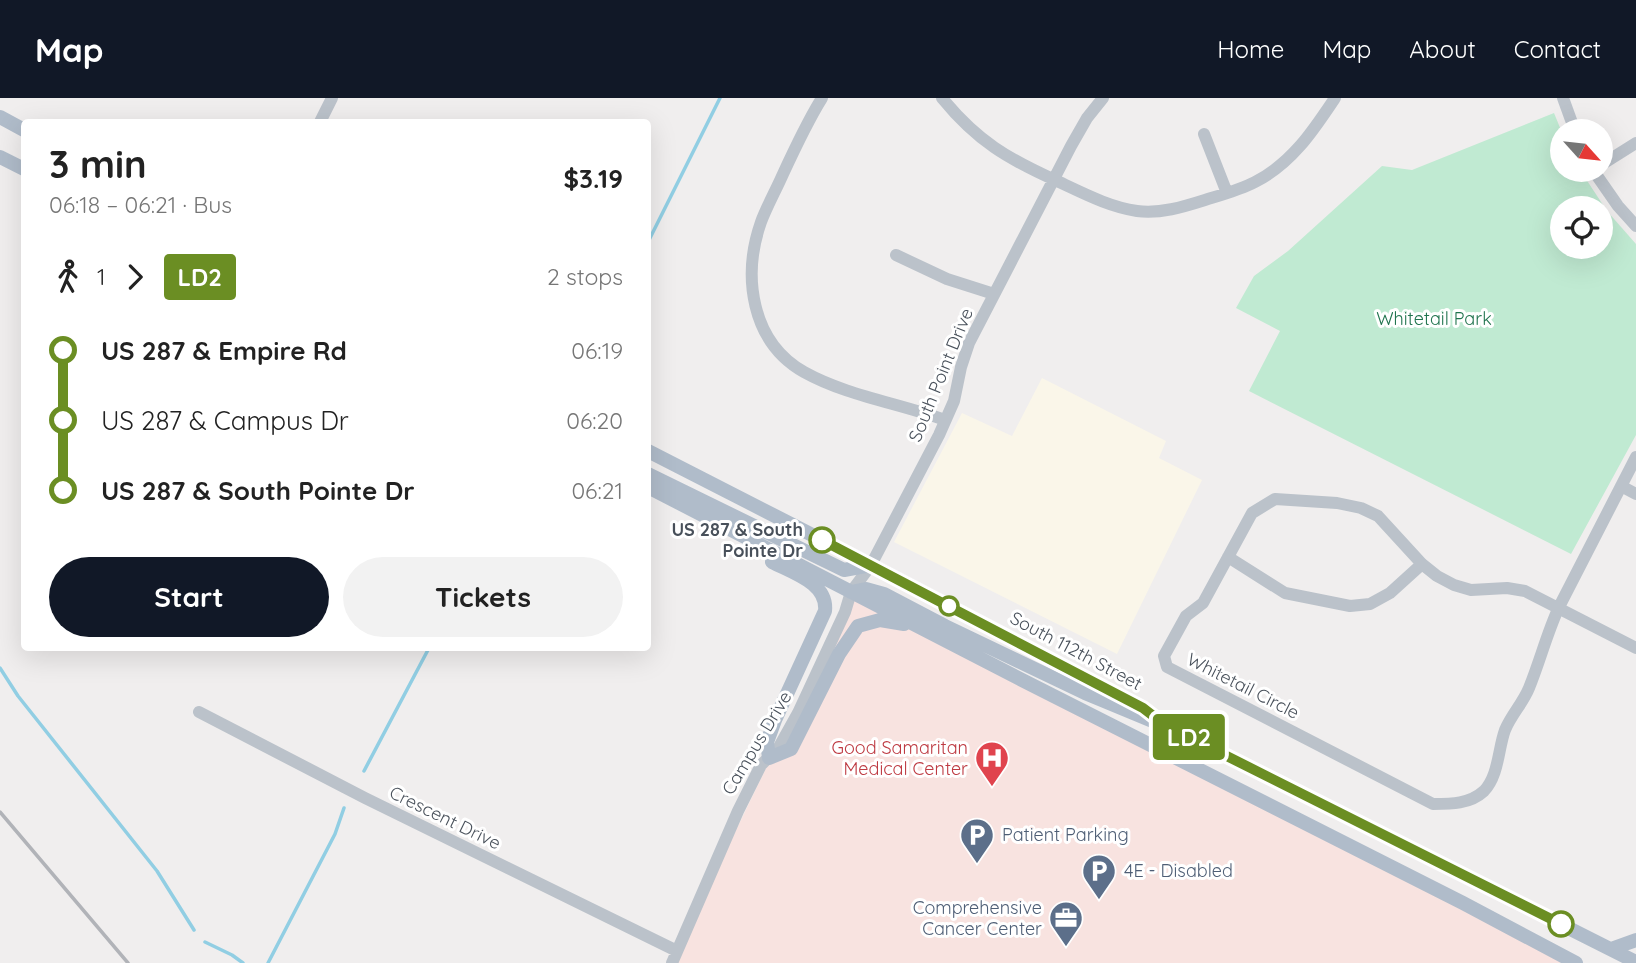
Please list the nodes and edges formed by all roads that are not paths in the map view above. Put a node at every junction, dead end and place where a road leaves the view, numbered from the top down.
1 (332, 98) edge
2 (822, 98) edge
3 (942, 98) edge
4 (1103, 98) edge
5 (1335, 98) edge
6 (1563, 98) edge
7 (0, 117) edge
8 (322, 119) edge
9 (1571, 119) edge
10 (21, 128) edge
11 (1204, 134) dead end
12 (1636, 143) edge
13 (0, 157) edge
14 (1614, 157) edge
15 (21, 168) edge
16 (1054, 180) junction
17 (1601, 182) edge
18 (1227, 192) junction
19 (1636, 226) edge
20 (896, 255) dead end
21 (994, 294) junction
22 (945, 420) junction
23 (651, 453) edge
24 (1636, 457) edge
25 (651, 475) edge
26 (1621, 485) junction
27 (651, 489) edge
28 (1636, 494) edge
29 (651, 498) edge
30 (1228, 558) junction
31 (1422, 564) junction
32 (871, 565) junction
33 (851, 592) junction
34 (1559, 607) junction
35 (920, 628) junction
36 (1636, 648) edge
37 (199, 712) dead end
38 (1165, 725) junction
39 (769, 758) junction
40 (1636, 940) edge
41 (1611, 949) junction
42 (676, 959) edge
43 (1636, 962) edge
44 (1576, 963) edge

1 - 8 street
2 - 22 street
3 - 16 street
4 - 16 street, South Point Drive
5 - 18 street
6 - 9 street
7 - 10 main road
11 - 18 street
12 - 14 street
13 - 15 main road
16 - 18 street
16 - 21 street, South Point Drive
17 - 19 street
20 - 21 street
21 - 22 street, South Point Drive
22 - 32 street, South Point Drive
23 - 32 main road, South 112th Street
24 - 26 street, Whitetail Circle
25 - 32 main road
26 - 28 street
26 - 34 street, Whitetail Circle
27 - 33 main road
29 - 39 main road
30 - 31 street
30 - 31 street, Whitetail Circle
30 - 34 street, Whitetail Circle
31 - 34 street, Whitetail Circle
32 - 33 street, South Point Drive
32 - 38 main road, South 112th Street
33 - 35 main road
33 - 38 main road
33 - 39 street, Campus Drive
34 - 36 street
35 - 39 main road
35 - 44 main road
37 - 42 street, Crescent Drive
38 - 41 main road, South 112th Street
39 - 42 street, Campus Drive
40 - 41 main road
41 - 43 main road, South 112th Street

